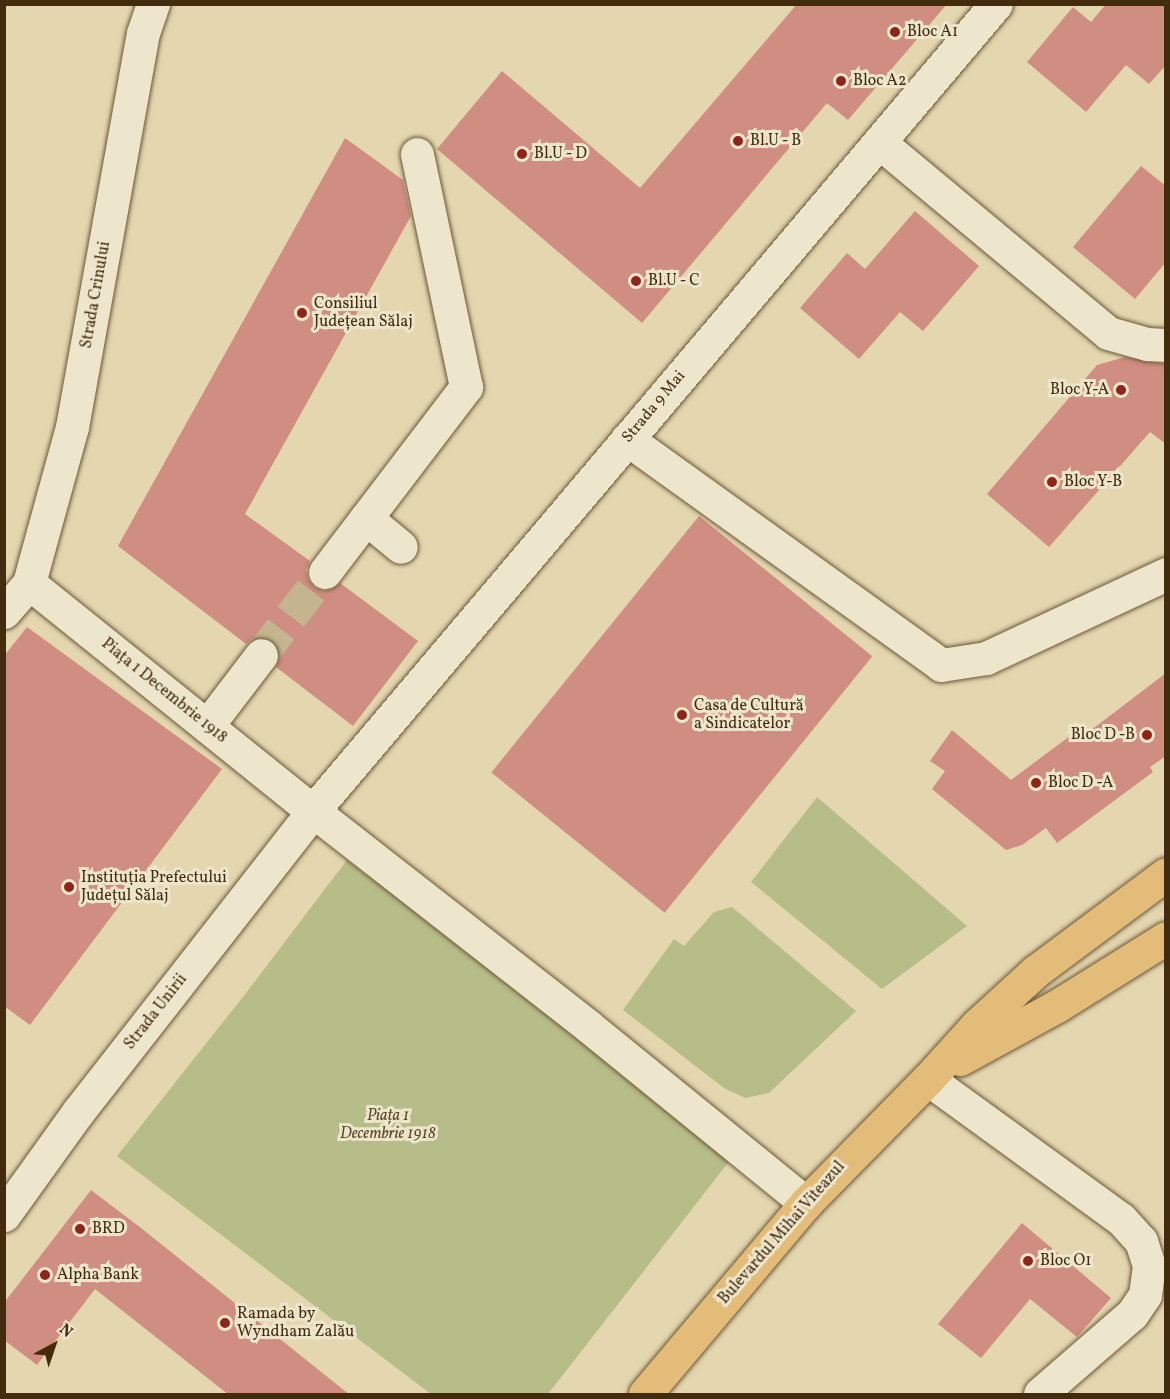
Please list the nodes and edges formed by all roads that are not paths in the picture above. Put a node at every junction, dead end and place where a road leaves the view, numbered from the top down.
1 (153, 4) edge
2 (996, 4) edge
3 (879, 142) junction
4 (417, 154) dead end
5 (1166, 345) edge
6 (627, 439) junction
7 (366, 518) junction
8 (401, 548) dead end
9 (325, 572) tunnel mouth
10 (1166, 573) edge
11 (29, 583) junction
12 (4, 612) edge
13 (261, 655) tunnel mouth
14 (207, 726) junction
15 (313, 811) junction
16 (1166, 874) edge
17 (1166, 938) edge
18 (928, 1079) junction
19 (806, 1203) junction
20 (4, 1215) edge
21 (645, 1395) edge
22 (1040, 1395) edge

1 - 11 street, Strada Crinului
2 - 3 street, Strada 9 Mai
3 - 5 street
3 - 6 street, Strada 9 Mai
4 - 7 street
6 - 10 street
6 - 15 street, Strada 9 Mai
7 - 8 street
7 - 9 street
11 - 12 street
11 - 14 street, Piața 1 Decembrie 1918
13 - 14 street
14 - 15 street, Piața 1 Decembrie 1918
15 - 19 street, Piața 1 Decembrie 1918
15 - 20 street, Strada Unirii
16 - 18 main road, Bulevardul Mihai Viteazul
17 - 18 main road, Bulevardul Mihai Viteazul
18 - 19 main road, Bulevardul Mihai Viteazul
18 - 22 street
19 - 21 main road, Bulevardul Mihai Viteazul

